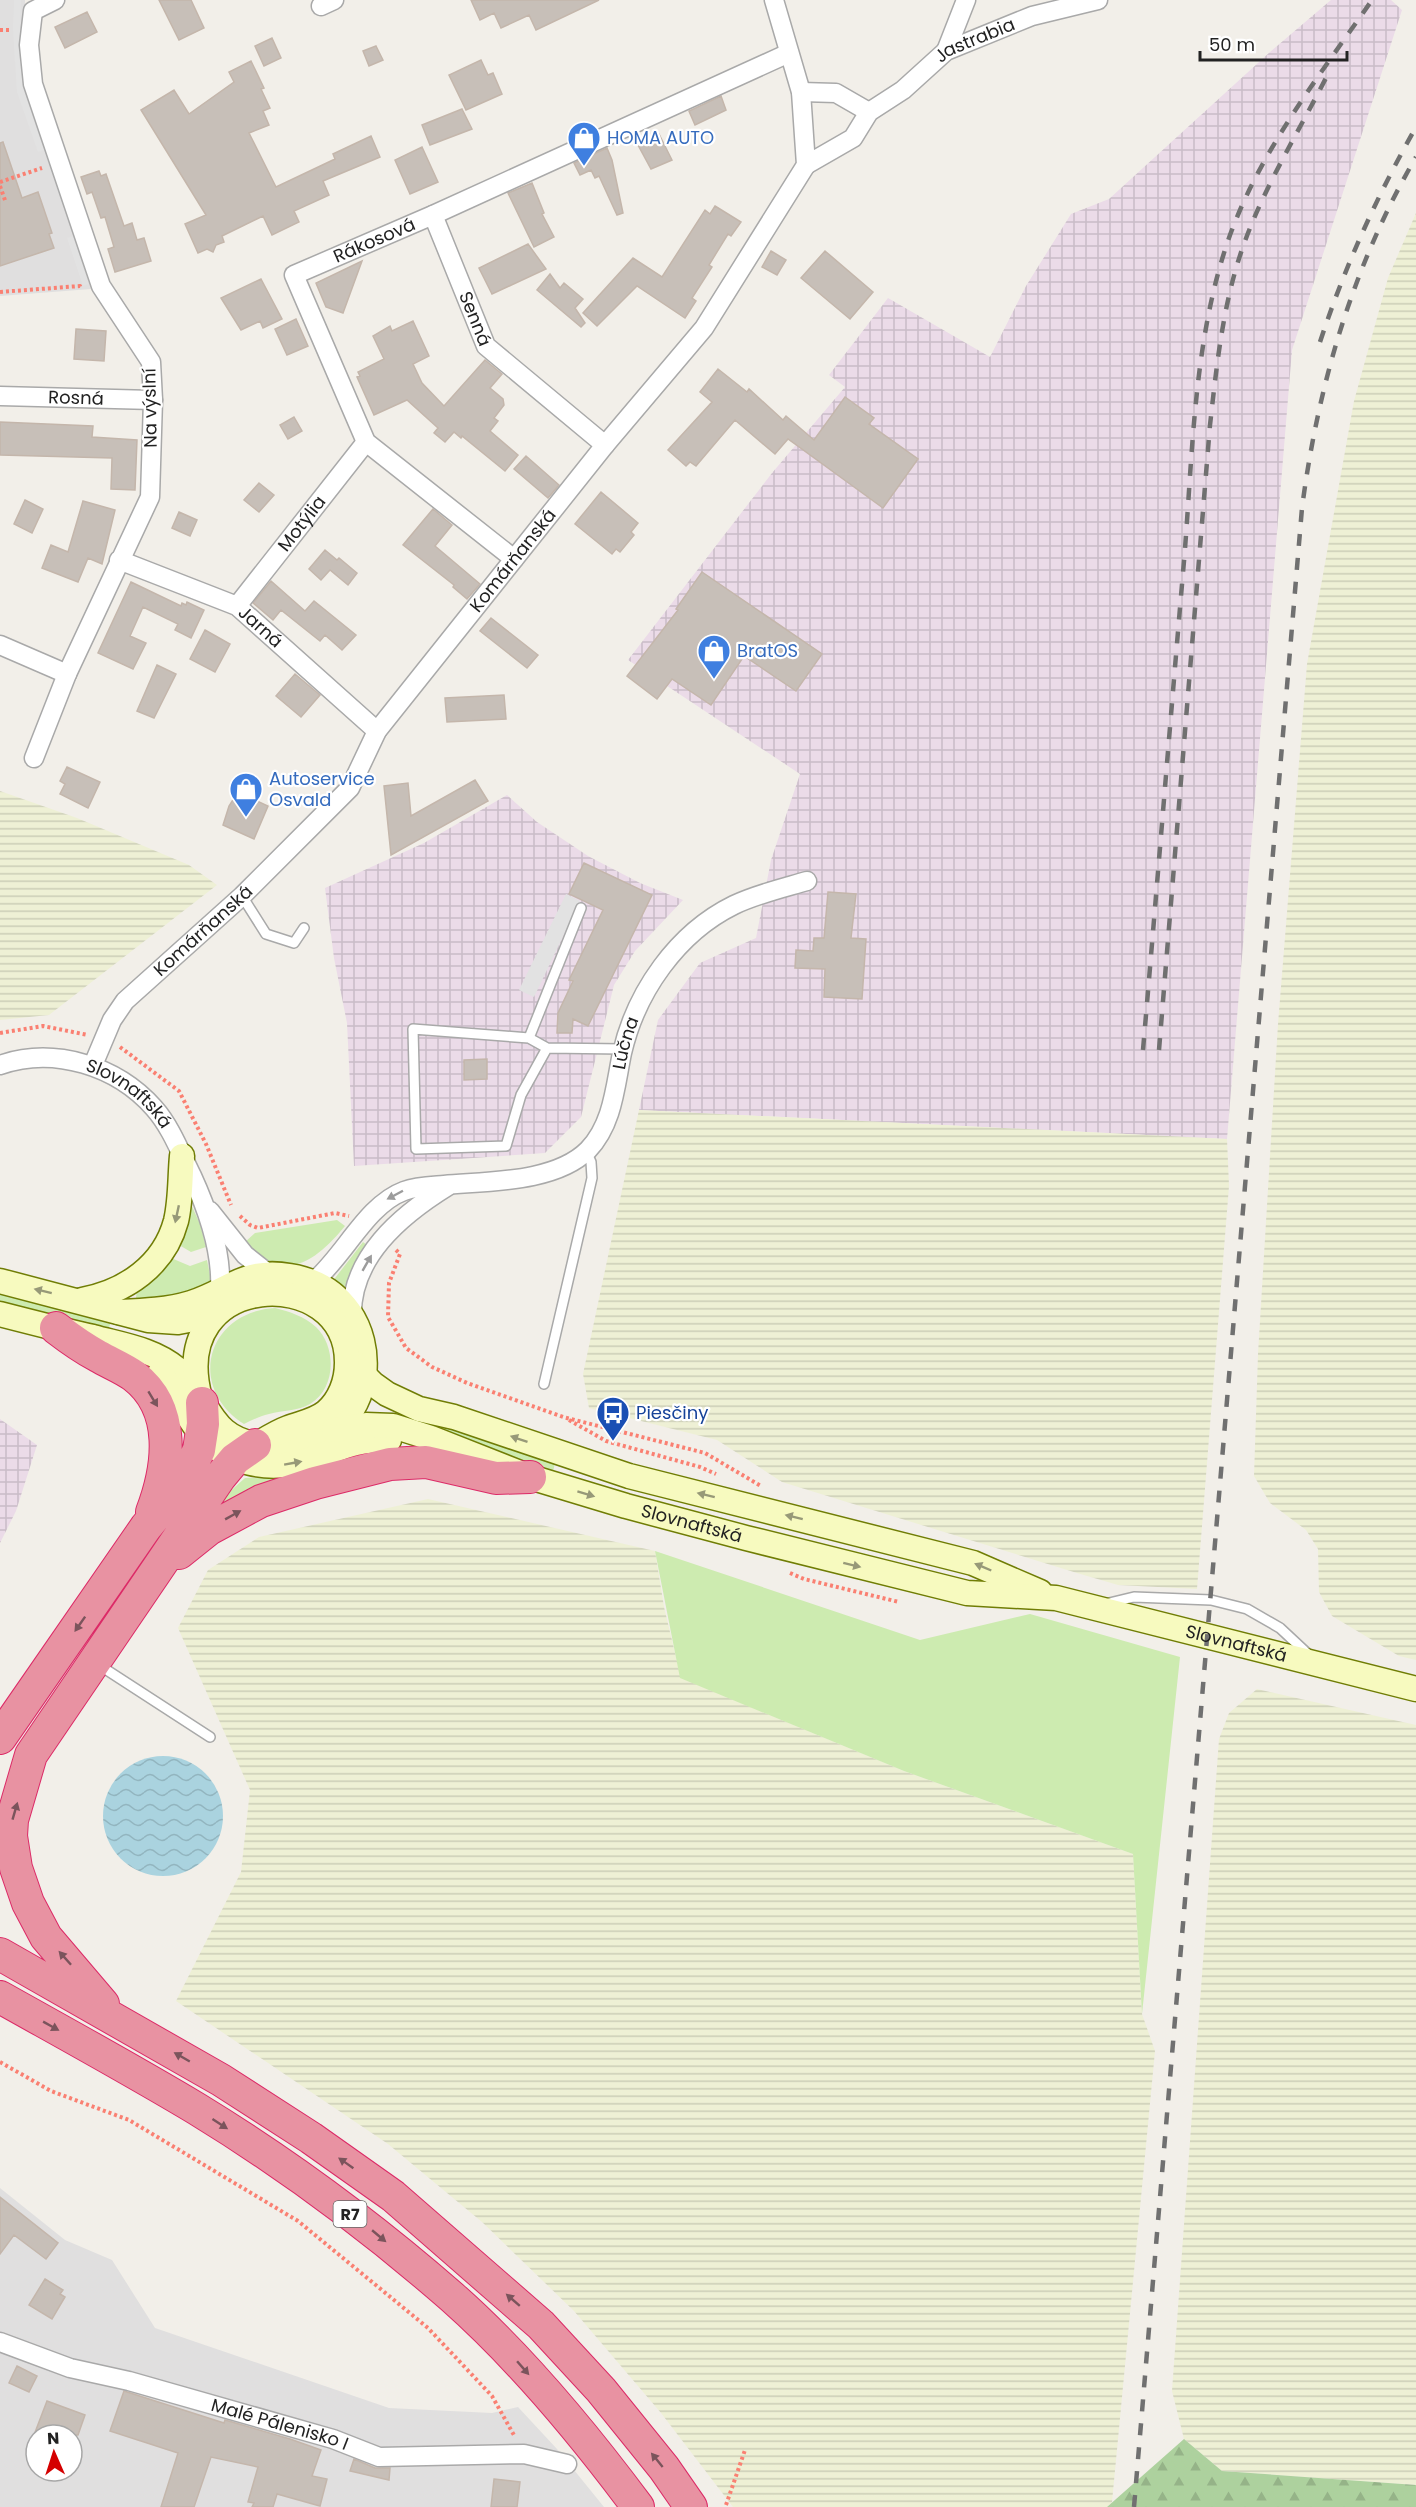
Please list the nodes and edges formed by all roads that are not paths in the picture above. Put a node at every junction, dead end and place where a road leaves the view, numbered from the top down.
1 (55, 0) edge
2 (774, 0) edge
3 (966, 0) edge
4 (1098, 0) edge
5 (33, 5) edge
6 (945, 51) junction
7 (789, 53) junction
8 (801, 92) junction
9 (868, 112) junction
10 (806, 165) junction
11 (433, 215) junction
12 (0, 396) edge
13 (153, 400) junction
14 (366, 442) junction
15 (606, 445) junction
16 (119, 560) junction
17 (514, 560) junction
18 (237, 606) junction
19 (0, 645) edge
20 (67, 674) junction
21 (377, 731) junction
22 (34, 758) dead end
23 (807, 881) dead end
24 (242, 896) junction
25 (581, 908) dead end
26 (304, 928) dead end
27 (529, 1038) junction
28 (547, 1048) junction
29 (623, 1049) junction
30 (0, 1065) edge
31 (93, 1065) junction
32 (586, 1151) junction
33 (182, 1156) junction
34 (452, 1184) junction
35 (205, 1205) junction
36 (269, 1274) junction
37 (0, 1281) edge
38 (220, 1289) junction
39 (302, 1289) junction
40 (80, 1300) junction
41 (120, 1312) junction
42 (0, 1314) edge
43 (215, 1315) junction
44 (352, 1319) junction
45 (56, 1328) junction
46 (113, 1343) junction
47 (356, 1350) junction
48 (364, 1376) junction
49 (544, 1384) dead end
50 (202, 1403) junction
51 (454, 1417) junction
52 (334, 1430) junction
53 (202, 1435) junction
54 (456, 1449) junction
55 (245, 1452) junction
56 (530, 1477) junction
57 (146, 1527) junction
58 (153, 1575) junction
59 (1056, 1599) junction
60 (1092, 1607) junction
61 (94, 1662) junction
62 (1321, 1666) junction
63 (1416, 1689) edge
64 (210, 1737) dead end
65 (0, 1738) edge
66 (0, 1954) edge
67 (0, 1997) edge
68 (115, 2019) junction
69 (0, 2342) edge
70 (567, 2464) dead end
71 (638, 2507) edge
72 (692, 2507) edge

1 - 5 street, Na výslní
2 - 7 street
3 - 6 street
4 - 6 street, Jastrabia
5 - 13 street, Na výslní
6 - 9 street, Jastrabia
7 - 8 street
7 - 11 street, Rákosová
8 - 9 street
8 - 10 street
9 - 10 street, Jastrabia
10 - 15 street, Komárňanská
11 - 14 street, Rákosová
11 - 15 street, Senná
12 - 13 street, Rosná
13 - 16 street, Na výslní
14 - 17 street, Rákosová
14 - 18 street, Motýlia
15 - 17 street, Komárňanská
16 - 18 street, Jarná
16 - 20 street, Na výslní
17 - 21 street, Komárňanská
18 - 21 street, Jarná
19 - 20 street
20 - 22 street, Na výslní
21 - 24 street, Komárňanská
23 - 29 street, Lúčna
24 - 26 lane
24 - 31 street, Komárňanská
25 - 27 lane
27 - 28 lane
27 - 28 lane
28 - 29 lane
29 - 32 street, Lúčna
30 - 31 street, Slovnaftská
31 - 33 street, Slovnaftská
32 - 34 street, Lúčna
32 - 49 lane
33 - 35 street, Slovnaftská
33 -> 40 main road
34 -> 39 street, Lúčna
44 -> 34 street, Lúčna
35 - 36 street, Slovnaftská
35 - 38 street, Slovnaftská
36 - 38 main road
36 - 39 main road
40 -> 37 main road
38 - 41 main road
38 - 43 street, Slovnaftská
39 - 43 main road
39 - 44 main road
39 - 47 main road
40 - 41 main road
41 - 43 main road
42 - 45 main road
43 - 50 main road
44 - 47 main road
45 - 46 main road
45 -> 57 highway
46 - 50 main road
46 - 53 main road
47 - 48 main road, Slovnaftská
47 - 51 main road, Slovnaftská
47 - 55 main road
48 - 51 main road, Slovnaftská
48 - 52 main road
50 - 53 highway
50 - 55 main road
59 -> 51 main road, Slovnaftská
52 - 54 main road, Slovnaftská
52 - 55 main road
53 - 55 main road
53 - 57 highway
55 -> 54 main road
54 - 56 main road, Slovnaftská
55 - 58 highway
58 -> 56 highway
56 -> 59 main road, Slovnaftská
57 -> 65 highway
58 - 61 highway
59 - 60 main road, Slovnaftská
60 - 62 main road, Slovnaftská
60 - 62 lane
61 - 64 lane
68 -> 61 highway
62 - 63 main road, Slovnaftská
66 - 68 highway, R7
67 -> 71 highway, R7
72 -> 68 highway, R7
69 - 70 street, Malé Pálenisko I

